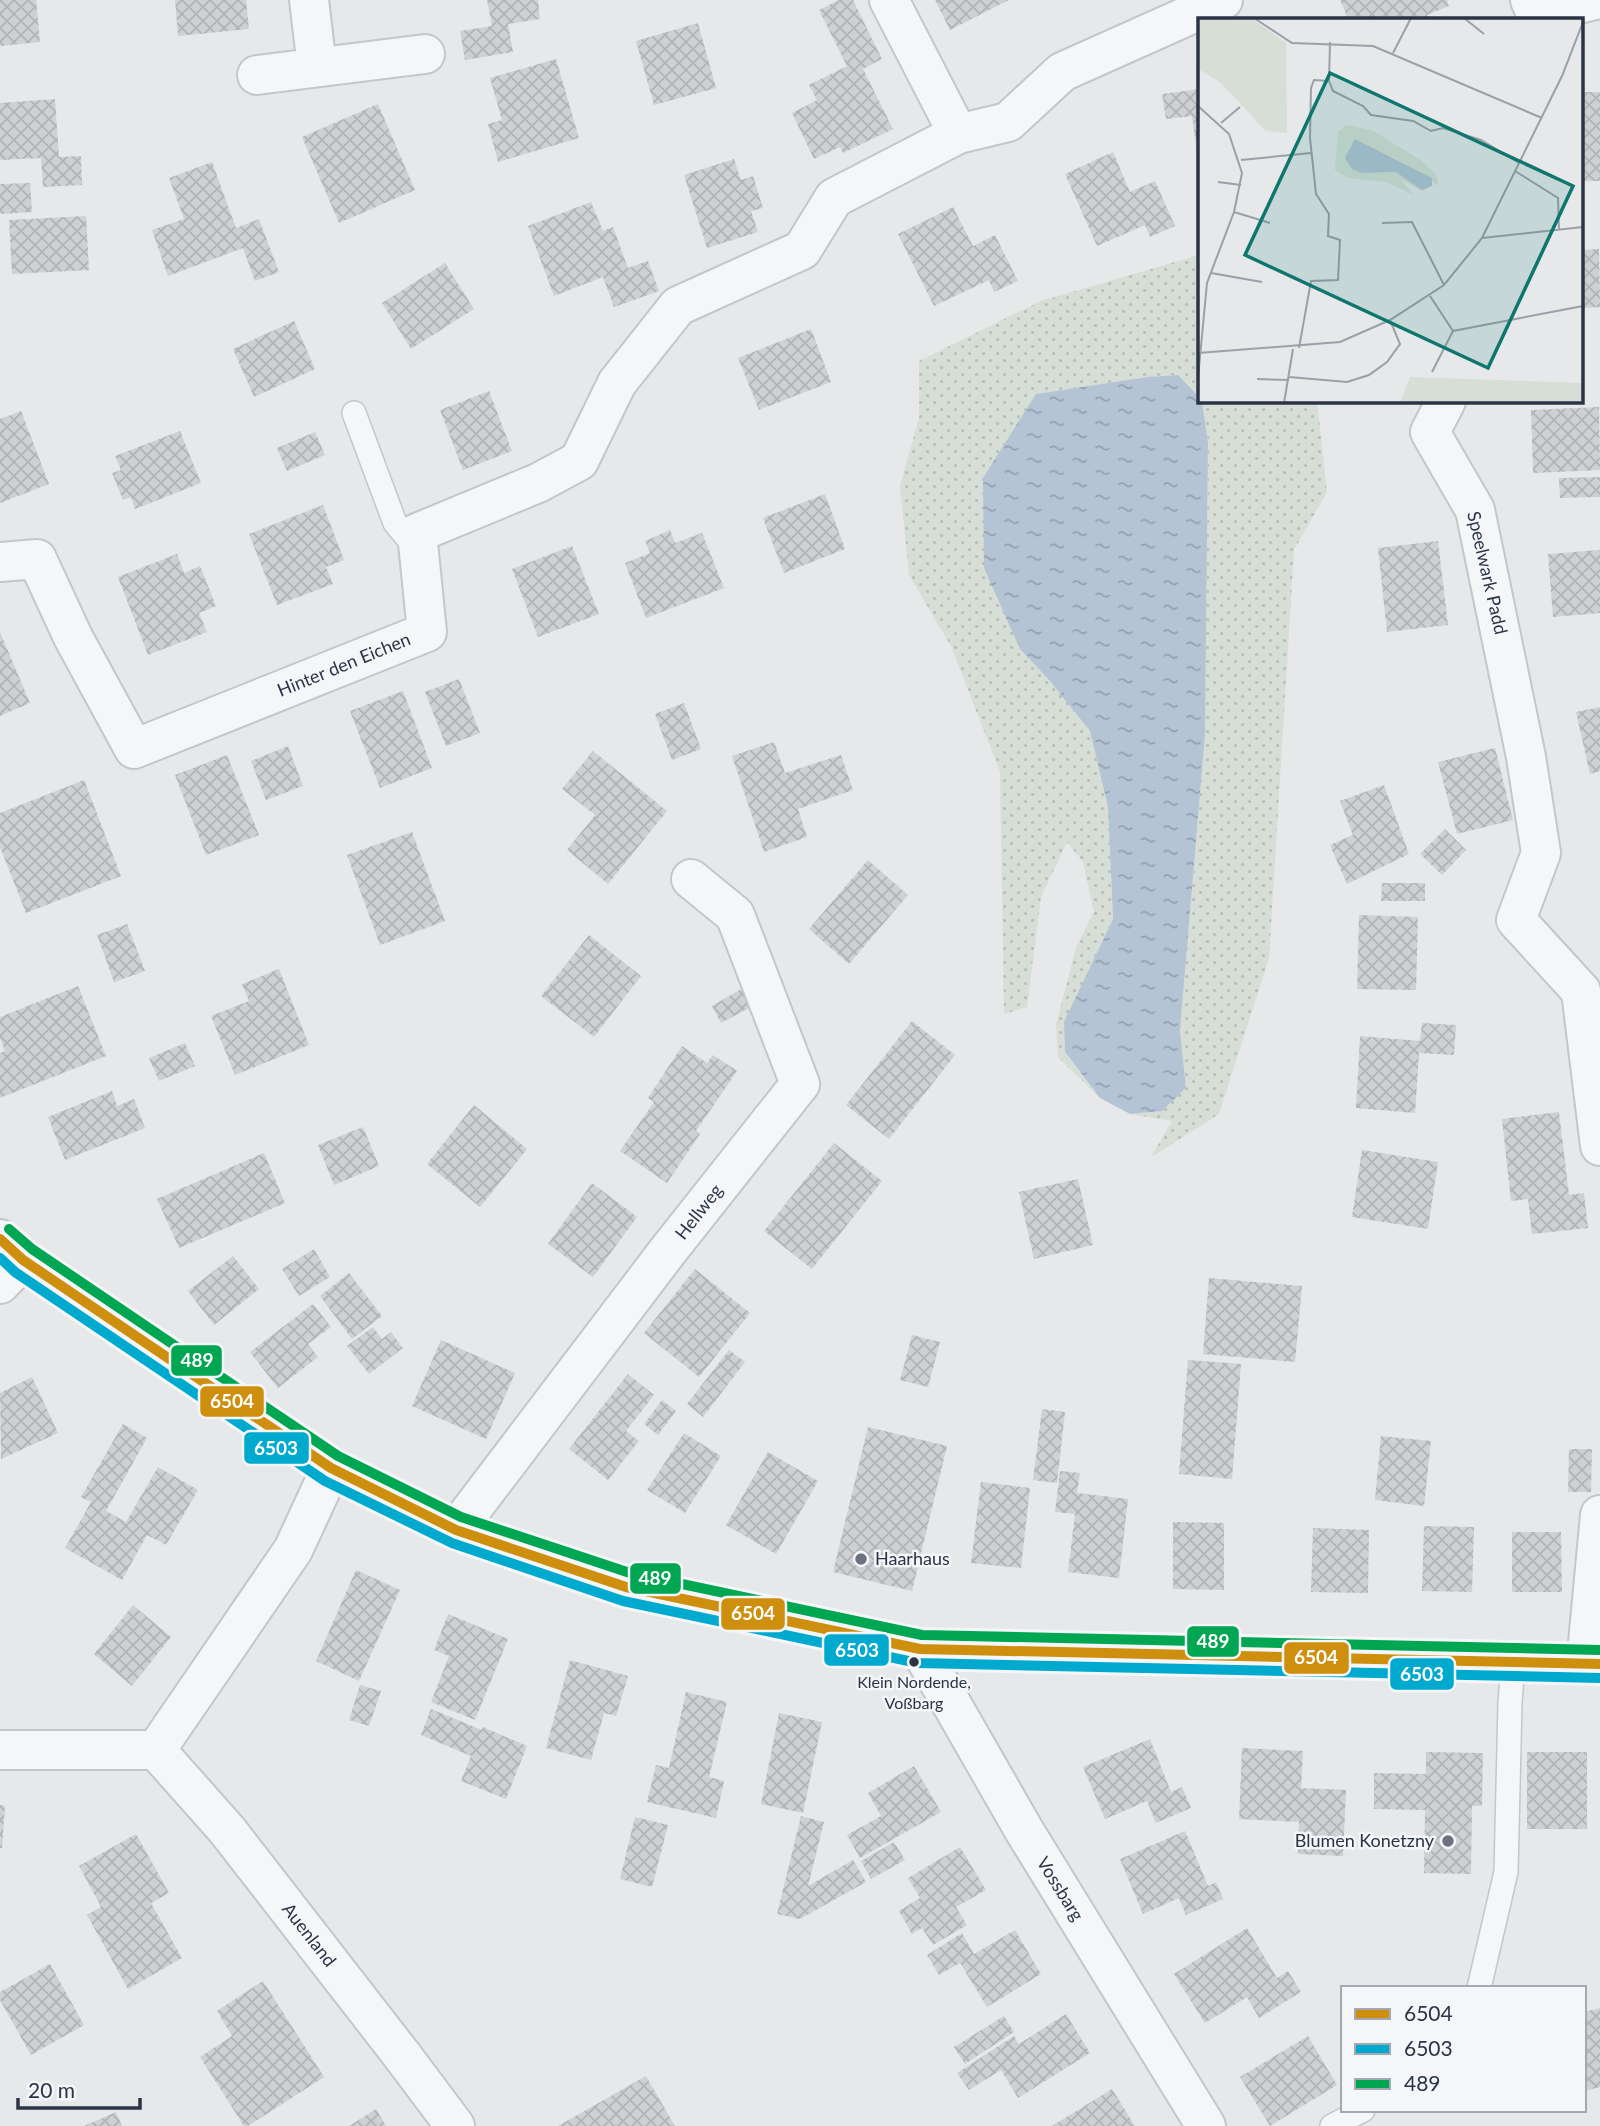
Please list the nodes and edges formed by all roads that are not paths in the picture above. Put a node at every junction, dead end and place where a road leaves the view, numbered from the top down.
1 (309, 0) edge
2 (889, 0) edge
3 (1223, 0) edge
4 (1595, 0) edge
5 (1532, 11) edge
6 (425, 54) dead end
7 (317, 67) junction
8 (257, 75) dead end
9 (958, 134) junction
10 (1445, 402) edge
11 (354, 413) dead end
12 (419, 552) junction
13 (0, 562) edge
14 (691, 879) dead end
15 (1600, 1146) edge
16 (8, 1261) edge
17 (331, 1468) junction
18 (1600, 1515) edge
19 (456, 1530) junction
20 (920, 1649) junction
21 (1513, 1662) junction
22 (1593, 1664) edge
23 (0, 1750) edge
24 (156, 1750) junction
25 (1479, 1986) edge
26 (1359, 2112) edge
27 (455, 2126) edge
28 (1206, 2126) edge
29 (1332, 2126) edge

1 - 7 street
2 - 9 street
3 - 9 street
4 - 5 street
6 - 7 street
7 - 8 street
9 - 12 street
10 - 15 street, Speelwark Padd
11 - 12 lane
12 - 13 street, Hinter den Eichen
14 - 19 street, Hellweg
16 - 17 street
17 - 19 street
17 - 24 street
18 - 22 street
19 - 20 street
20 - 21 street
20 - 28 street, Vossbarg
21 - 22 street
21 - 25 lane
23 - 24 street
24 - 27 street, Auenland
26 - 29 lane

